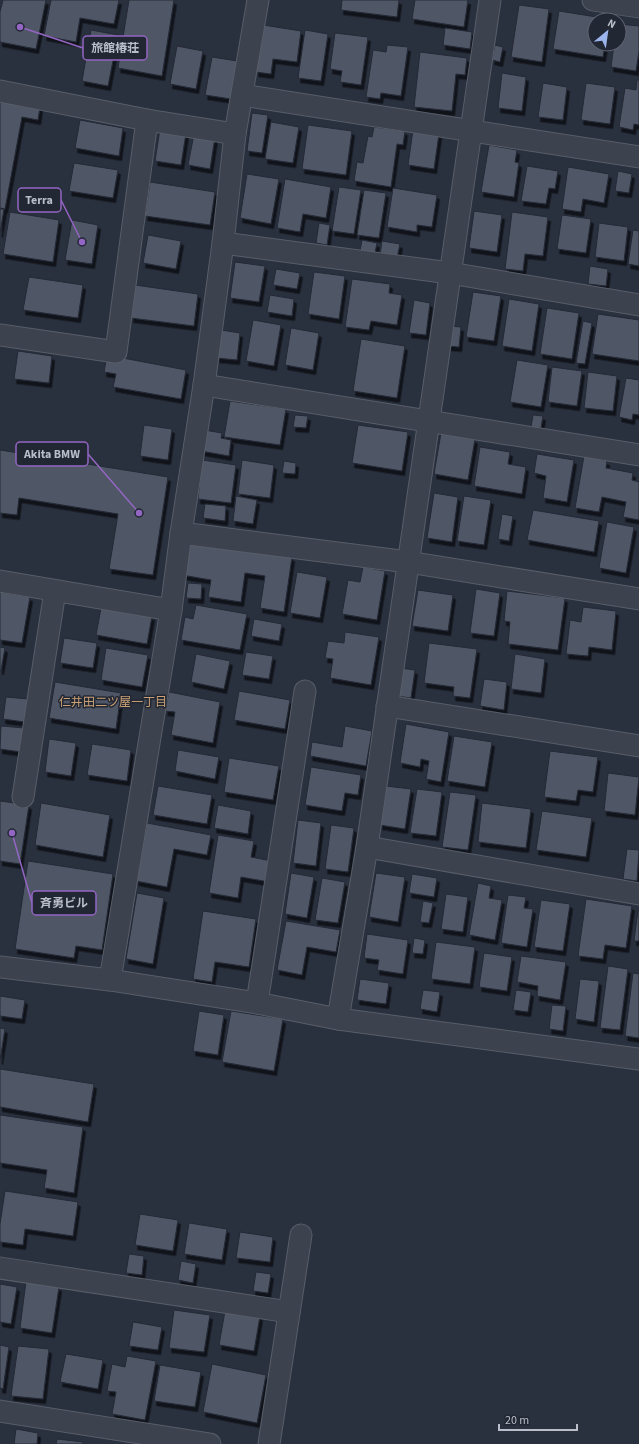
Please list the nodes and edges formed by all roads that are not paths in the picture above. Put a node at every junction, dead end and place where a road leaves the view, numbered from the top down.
1 (258, 0) edge
2 (490, 0) edge
3 (593, 0) edge
4 (639, 7) edge
5 (0, 91) edge
6 (242, 95) junction
7 (147, 120) junction
8 (471, 131) junction
9 (235, 134) junction
10 (639, 157) edge
11 (223, 243) junction
12 (450, 273) junction
13 (639, 306) edge
14 (0, 335) edge
15 (204, 385) junction
16 (428, 423) junction
17 (639, 455) edge
18 (181, 533) junction
19 (408, 562) junction
20 (0, 581) edge
21 (55, 591) junction
22 (639, 599) edge
23 (171, 610) junction
24 (305, 691) dead end
25 (387, 706) junction
26 (639, 746) edge
27 (23, 797) dead end
28 (367, 847) junction
29 (639, 894) edge
30 (0, 967) edge
31 (110, 980) junction
32 (257, 1003) junction
33 (338, 1019) junction
34 (639, 1059) edge
35 (301, 1235) dead end
36 (0, 1268) edge
37 (289, 1312) junction
38 (0, 1411) edge
39 (210, 1444) edge
40 (270, 1444) edge

1 - 6 street
2 - 8 street
3 - 4 street
5 - 7 street
6 - 8 street
6 - 9 street
7 - 9 street
7 - 14 street
8 - 10 street
8 - 12 street
9 - 11 street
11 - 12 street
11 - 15 street
12 - 13 street
12 - 16 street
15 - 16 street
15 - 18 street
16 - 17 street
16 - 19 street
18 - 19 street
18 - 23 street
19 - 22 street
19 - 25 street
20 - 21 street
21 - 23 street
21 - 27 street
23 - 31 street
24 - 32 street
25 - 26 street
25 - 28 street
28 - 29 street
28 - 33 street
30 - 31 street
31 - 32 street
32 - 33 street
33 - 34 street
35 - 37 street
36 - 37 street
37 - 40 street
38 - 39 street

